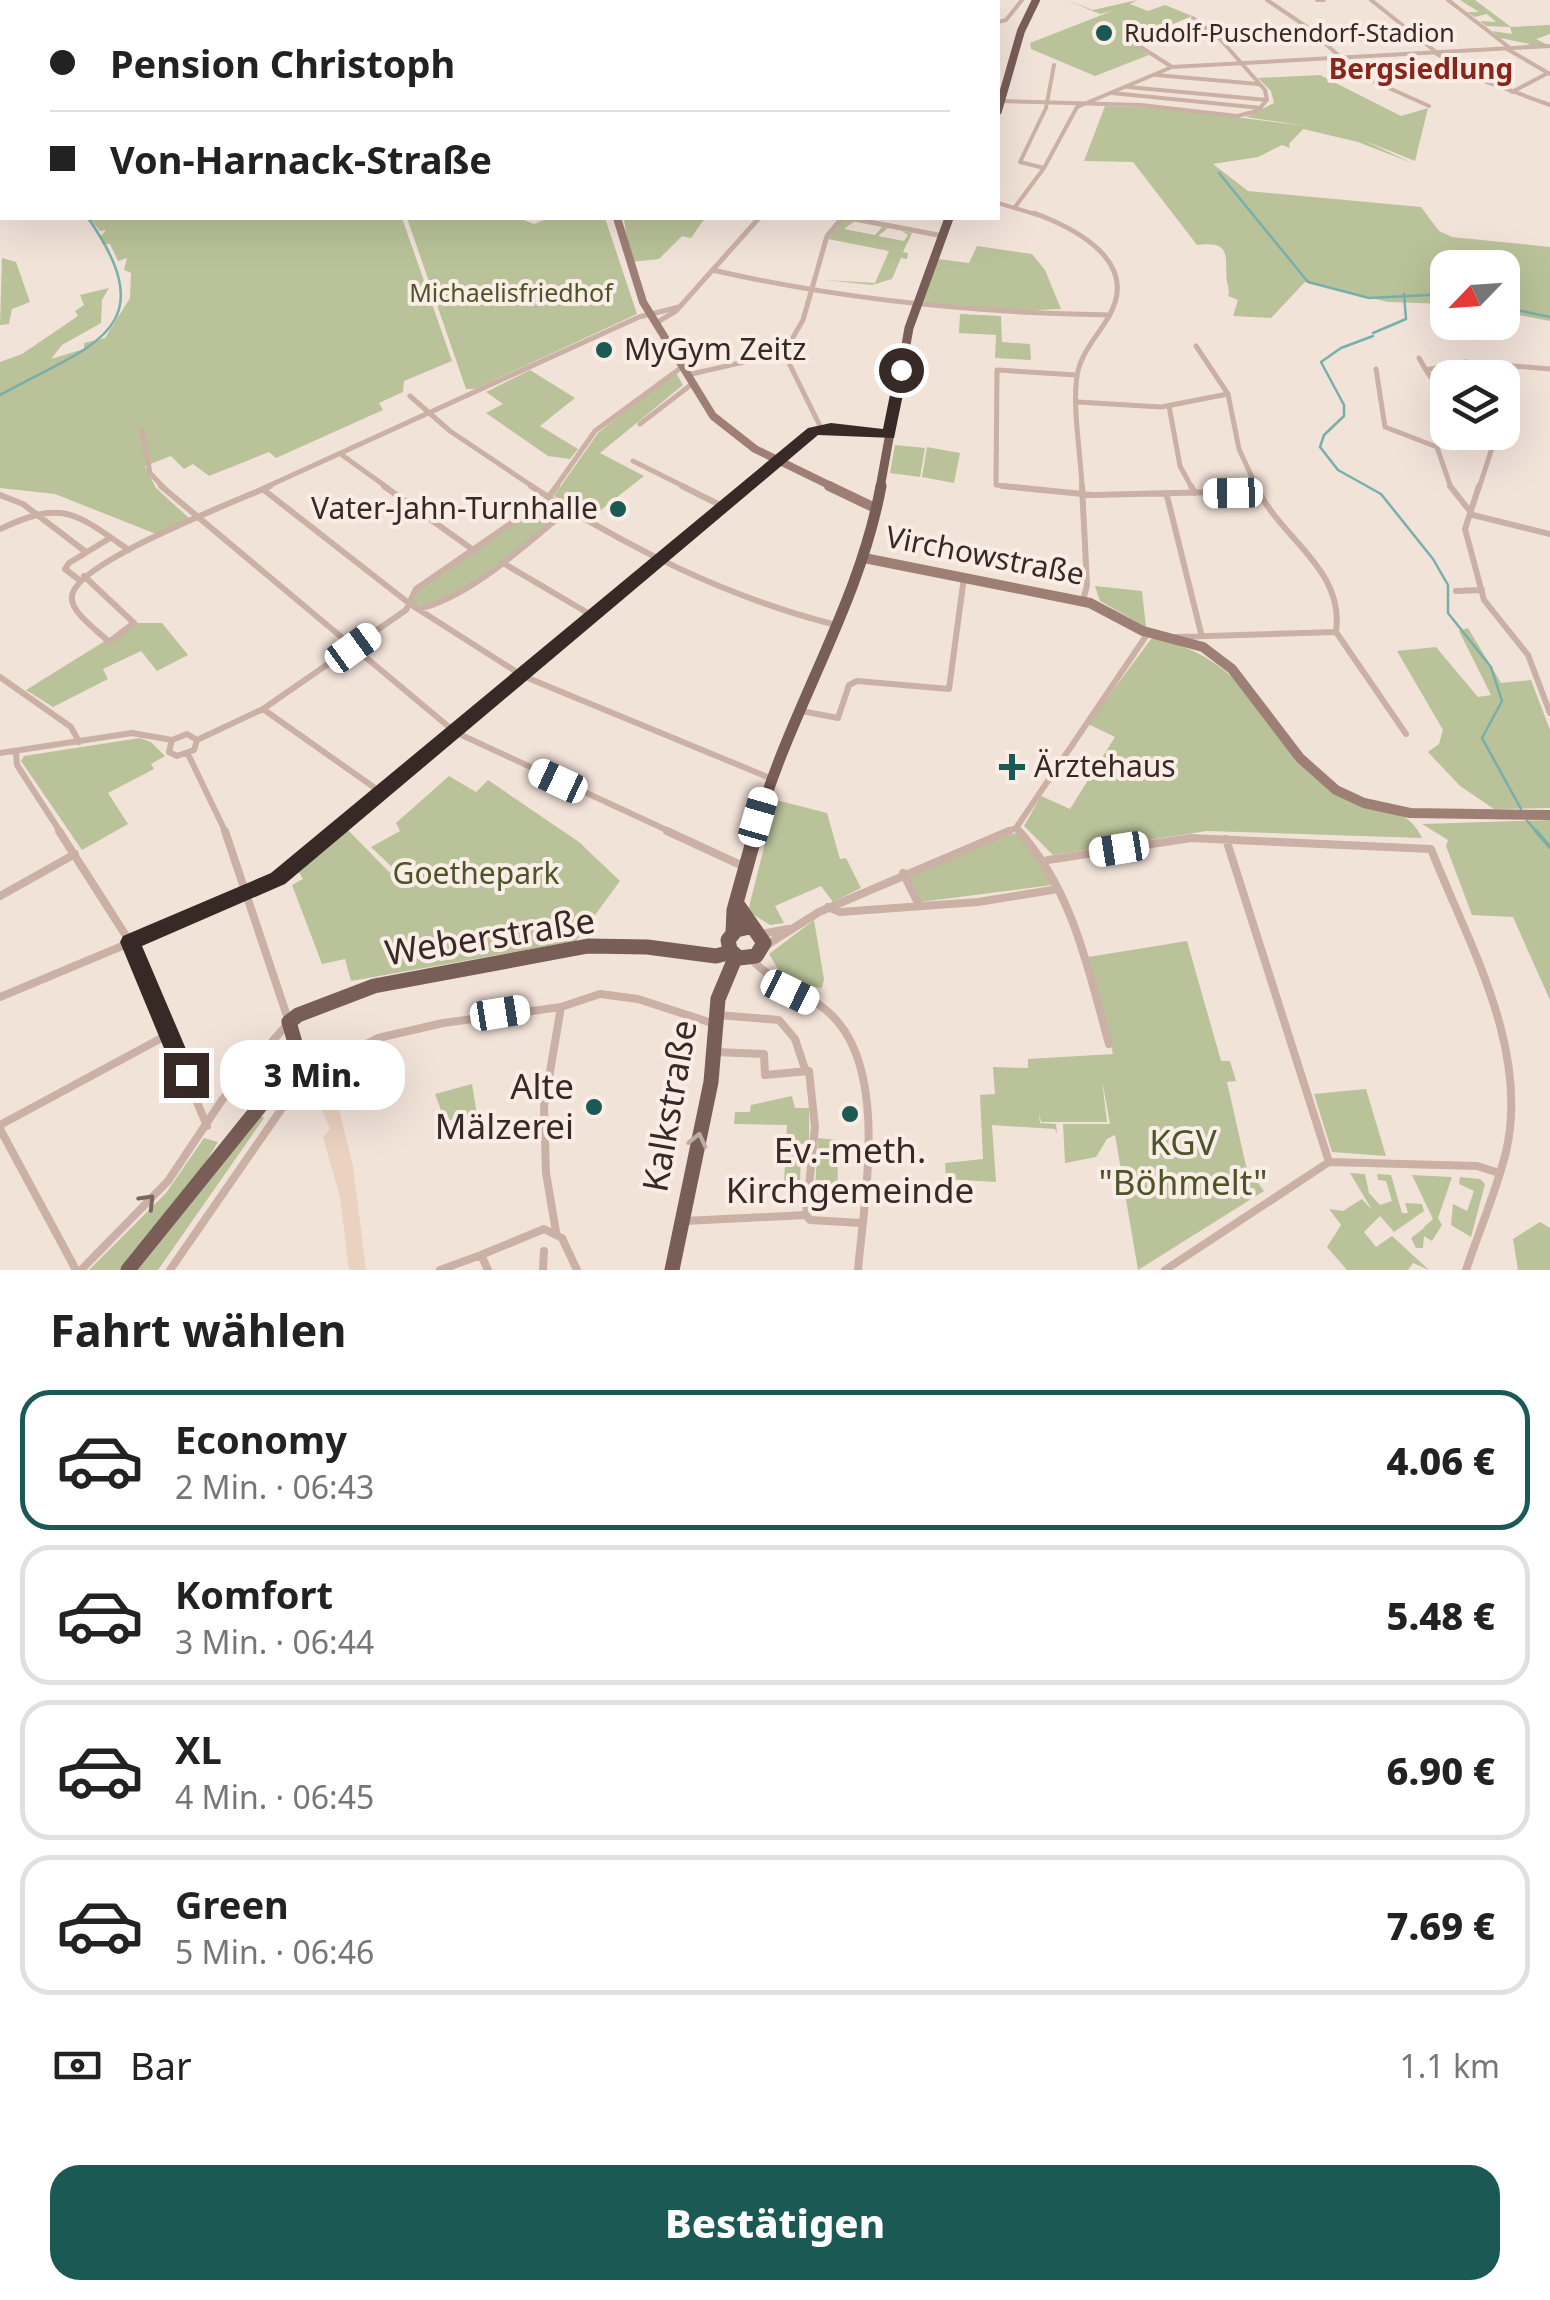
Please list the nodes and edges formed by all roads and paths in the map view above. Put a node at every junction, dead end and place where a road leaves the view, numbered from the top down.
1 (1022, 0) edge
2 (1036, 0) edge
3 (1266, 0) edge
4 (1317, 0) edge
5 (1324, 0) edge
6 (1371, 0) edge
7 (1448, 0) edge
8 (1000, 11) edge
9 (1012, 13) junction
10 (1193, 18) dead end
11 (1000, 21) edge
12 (1136, 44) dead end
13 (1550, 46) edge
14 (1508, 48) junction
15 (1435, 52) junction
16 (1338, 58) junction
17 (1240, 63) junction
18 (1054, 64) dead end
19 (1172, 67) junction
20 (1155, 74) junction
21 (1549, 74) edge
22 (1258, 84) junction
23 (1130, 87) junction
24 (1511, 92) junction
25 (1110, 93) junction
26 (1267, 100) junction
27 (1002, 101) junction
28 (1047, 103) junction
29 (1081, 104) junction
30 (1550, 105) edge
31 (1000, 106) edge
32 (1429, 106) dead end
33 (1262, 108) junction
34 (1044, 168) junction
35 (1000, 203) edge
36 (1015, 207) junction
37 (617, 220) edge
38 (758, 220) edge
39 (843, 220) edge
40 (856, 220) edge
41 (949, 220) edge
42 (942, 236) junction
43 (712, 270) junction
44 (809, 292) junction
45 (918, 304) junction
46 (679, 307) junction
47 (650, 314) junction
48 (1110, 315) junction
49 (655, 324) junction
50 (1196, 346) dead end
51 (784, 353) junction
52 (1419, 358) dead end
53 (1520, 367) edge
54 (1376, 369) dead end
55 (1430, 369) edge
56 (1550, 369) edge
57 (1426, 370) junction
58 (687, 375) junction
59 (1077, 375) junction
60 (1430, 376) edge
61 (1228, 394) junction
62 (410, 396) dead end
63 (1078, 402) junction
64 (1169, 406) junction
65 (427, 415) junction
66 (640, 424) dead end
67 (821, 428) junction
68 (142, 430) dead end
69 (889, 434) junction
70 (1430, 444) edge
71 (1439, 450) edge
72 (1491, 450) edge
73 (342, 454) junction
74 (633, 461) dead end
75 (779, 462) junction
76 (264, 490) junction
77 (1256, 491) junction
78 (1082, 494) junction
79 (1196, 494) junction
80 (0, 495) edge
81 (1167, 496) junction
82 (548, 498) junction
83 (724, 507) junction
84 (568, 508) junction
85 (875, 508) junction
86 (32, 513) junction
87 (1468, 515) junction
88 (198, 520) junction
89 (0, 530) edge
90 (872, 534) joint
91 (1550, 534) edge
92 (110, 538) junction
93 (129, 550) junction
94 (86, 552) junction
95 (476, 552) junction
96 (864, 558) junction
97 (662, 559) junction
98 (503, 562) junction
99 (964, 577) junction
100 (81, 578) junction
101 (1482, 590) junction
102 (1456, 591) dead end
103 (1083, 601) junction
104 (414, 606) junction
105 (593, 616) junction
106 (837, 626) junction
107 (1336, 632) junction
108 (1148, 633) junction
109 (1201, 633) junction
110 (1176, 636) junction
111 (353, 648) junction
112 (523, 676) junction
113 (0, 678) edge
114 (262, 709) junction
115 (800, 711) junction
116 (1550, 713) edge
117 (455, 732) junction
118 (1406, 734) dead end
119 (172, 740) junction
120 (197, 740) junction
121 (79, 742) junction
122 (16, 751) junction
123 (0, 753) edge
124 (188, 754) junction
125 (770, 778) junction
126 (382, 793) junction
127 (1550, 814) edge
128 (1016, 828) junction
129 (1226, 839) junction
130 (75, 854) junction
131 (1048, 860) junction
132 (744, 867) junction
133 (903, 873) junction
134 (1058, 889) junction
135 (250, 894) junction
136 (0, 896) edge
137 (918, 903) junction
138 (828, 907) junction
139 (130, 942) junction
140 (746, 945) junction
141 (0, 996) edge
142 (561, 1007) junction
143 (716, 1019) junction
144 (290, 1022) junction
145 (169, 1034) junction
146 (1109, 1044) dead end
147 (714, 1052) junction
148 (298, 1054) junction
149 (805, 1069) junction
150 (317, 1072) junction
151 (207, 1126) junction
152 (0, 1127) edge
153 (1329, 1162) junction
154 (1499, 1173) junction
155 (806, 1215) junction
156 (681, 1220) junction
157 (861, 1223) junction
158 (556, 1232) junction
159 (544, 1251) dead end
160 (482, 1255) junction
161 (540, 1268) edge
162 (79, 1270) edge
163 (128, 1270) edge
164 (170, 1270) edge
165 (440, 1270) edge
166 (488, 1270) edge
167 (577, 1270) edge
168 (672, 1270) edge
169 (858, 1270) edge
170 (1166, 1270) edge
171 (1466, 1270) edge

1 - 9 street
2 - 27 main road
3 - 16 street
4 - 5 street
6 - 15 street
7 - 14 street
8 - 9 street
9 - 11 street
10 - 17 street
12 - 19 street
13 - 14 street
14 - 15 street
14 - 21 street
15 - 16 street
15 - 24 street
16 - 17 street
16 - 32 street
17 - 19 street
17 - 22 street
18 - 28 street
19 - 20 street
20 - 22 street
20 - 23 street
21 - 24 street
22 - 26 street
23 - 25 street
23 - 26 street
24 - 30 street
25 - 29 street
25 - 33 street
26 - 33 street
27 - 28 street
27 - 31 main road
28 - 29 street
28 - 34 street
29 - 33 street
29 - 34 street
34 - 36 street
35 - 36 street
36 - 48 street
37 - 47 street
38 - 43 street
39 - 44 street
40 - 42 street
41 - 42 main road
42 - 45 main road
43 - 44 street
43 - 46 street
44 - 45 street
44 - 51 street
45 - 48 street
45 - 69 main road
46 - 47 street
46 - 49 street
47 - 49 street
47 - 65 street
48 - 59 street
49 - 58 street
50 - 61 street
51 - 58 street
51 - 67 street
52 - 57 street
53 - 56 street
54 - 70 street
55 - 57 street
57 - 60 street
58 - 66 street
58 - 75 street
58 - 82 street
59 - 63 street
59 - 78 street
61 - 64 street
61 - 77 street
62 - 65 street
63 - 64 street
63 - 78 street
64 - 79 street
65 - 73 street
65 - 82 street
67 - 69 street
67 - 75 street
68 - 88 street
69 - 85 main road
71 - 87 street
72 - 87 street
73 - 76 street
73 - 95 street
74 - 83 street
75 - 83 street
75 - 85 street
76 - 88 street
76 - 104 street
77 - 79 street
77 - 107 street
78 - 81 street
78 - 103 street
79 - 81 street
80 - 86 street
81 - 109 street
82 - 84 street
82 - 95 street
83 - 97 street
84 - 97 street
84 - 98 street
85 - 90 main road
86 - 89 street
86 - 92 street
86 - 94 street
87 - 91 street
87 - 101 street
88 - 93 street
88 - 111 street
90 - 96 main road
92 - 93 street
92 - 94 street
93 - 100 street
94 - 100 street
95 - 104 street
96 - 99 street, Virchowstraße
96 - 106 main road, Kalkstraße
97 - 105 street
97 - 106 street
98 - 104 street
98 - 105 street
99 - 103 street, Virchowstraße
99 - 115 street
100 - 100 street
101 - 102 street
101 - 116 street
103 - 108 street, Virchowstraße
104 - 111 street
104 - 112 street
105 - 112 street
106 - 115 main road, Kalkstraße
107 - 109 street
107 - 118 street
108 - 110 street
108 - 128 street
109 - 110 street
110 - 127 street
111 - 114 street
111 - 117 street
112 - 117 street
112 - 125 street
113 - 121 street
114 - 120 street
114 - 126 street
115 - 125 main road, Kalkstraße
117 - 126 street
117 - 132 street
119 - 120 street
119 - 121 street
119 - 124 street
120 - 124 street
121 - 122 street
122 - 123 street
122 - 130 street
124 - 135 street
125 - 132 main road, Kalkstraße
126 - 135 street
128 - 131 street
128 - 133 street
129 - 131 street
129 - 153 street
129 - 154 street
130 - 136 street
130 - 139 street
131 - 134 street
132 - 140 main road, Kalkstraße
133 - 137 street
133 - 138 street
134 - 137 street
134 - 146 street
135 - 139 street
135 - 144 street
137 - 138 street
138 - 140 street
139 - 141 street
139 - 145 street
140 - 143 main road, Kalkstraße
140 - 144 main road, Weberstraße
140 - 157 street
142 - 143 street
142 - 150 street
142 - 158 street
143 - 147 main road, Kalkstraße
143 - 149 street
144 - 148 main road
144 - 151 street
145 - 151 street
145 - 152 street
147 - 149 street
156 -> 147 main road, Kalkstraße
148 - 150 street
148 - 163 main road
149 - 155 street
150 - 164 street
162 -> 151 street
152 - 162 street
153 - 154 street
153 - 170 street
154 - 171 street
155 - 156 street
155 - 157 street
156 - 168 main road, Kalkstraße
157 - 169 street
158 - 160 street
158 - 167 street
159 - 161 street
160 - 165 street
160 - 166 street

